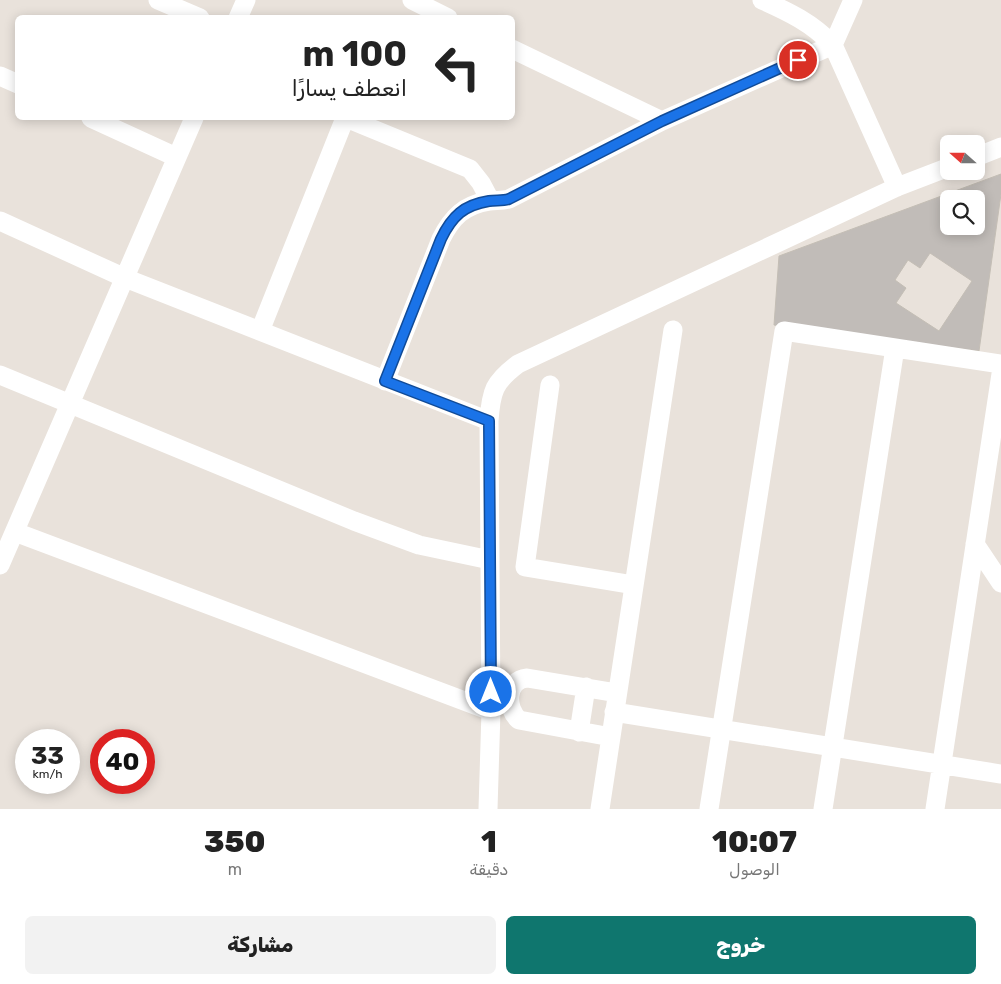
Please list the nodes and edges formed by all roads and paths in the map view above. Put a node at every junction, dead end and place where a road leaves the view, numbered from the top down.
1 (158, 0) edge
2 (246, 0) edge
3 (412, 0) edge
4 (762, 0) edge
5 (853, 0) edge
6 (193, 15) edge
7 (239, 15) edge
8 (442, 15) edge
9 (833, 45) junction
10 (515, 50) edge
11 (0, 76) edge
12 (15, 83) edge
13 (95, 120) edge
14 (193, 120) edge
15 (345, 120) edge
16 (351, 120) edge
17 (662, 121) junction
18 (1001, 147) edge
19 (985, 153) edge
20 (176, 156) junction
21 (940, 170) edge
22 (897, 187) junction
23 (490, 200) junction
24 (0, 221) edge
25 (125, 278) junction
26 (673, 330) dead end
27 (260, 331) junction
28 (895, 348) junction
29 (1001, 364) edge
30 (1001, 374) edge
31 (0, 375) edge
32 (385, 381) junction
33 (550, 385) dead end
34 (69, 405) junction
35 (489, 421) junction
36 (15, 532) junction
37 (975, 544) junction
38 (490, 560) junction
39 (0, 565) edge
40 (1001, 583) edge
41 (634, 585) junction
42 (586, 686) junction
43 (617, 693) junction
44 (491, 711) junction
45 (614, 712) junction
46 (722, 730) junction
47 (579, 732) junction
48 (610, 737) junction
49 (832, 748) junction
50 (941, 766) junction
51 (1001, 774) edge
52 (488, 809) edge
53 (600, 809) edge
54 (709, 809) edge
55 (823, 809) edge
56 (935, 809) edge

1 - 6 street
2 - 7 street
3 - 8 street
4 - 9 street
5 - 9 street
9 - 17 street
9 - 22 street
10 - 17 street
11 - 12 street
13 - 20 street
14 - 20 street
15 - 27 street
16 - 23 street
17 - 23 street
18 - 19 street
20 - 25 street
21 - 22 street
22 - 35 street
23 - 32 street
24 - 25 street
25 - 27 street
25 - 34 street
26 - 41 street
27 - 32 street
28 - 29 street
28 - 46 street
28 - 49 street
30 - 37 street
31 - 34 street
32 - 35 street
33 - 41 street
34 - 36 street
34 - 38 street
35 - 38 street
36 - 39 street
36 - 44 street
37 - 40 street
37 - 50 street
38 - 44 street
41 - 43 street
42 - 43 street
42 - 47 street
42 - 47 street
43 - 45 street
44 - 52 street
45 - 46 street
45 - 48 street
46 - 49 street
46 - 54 street
47 - 48 street
48 - 53 street
49 - 50 street
49 - 55 street
50 - 51 street
50 - 56 street

